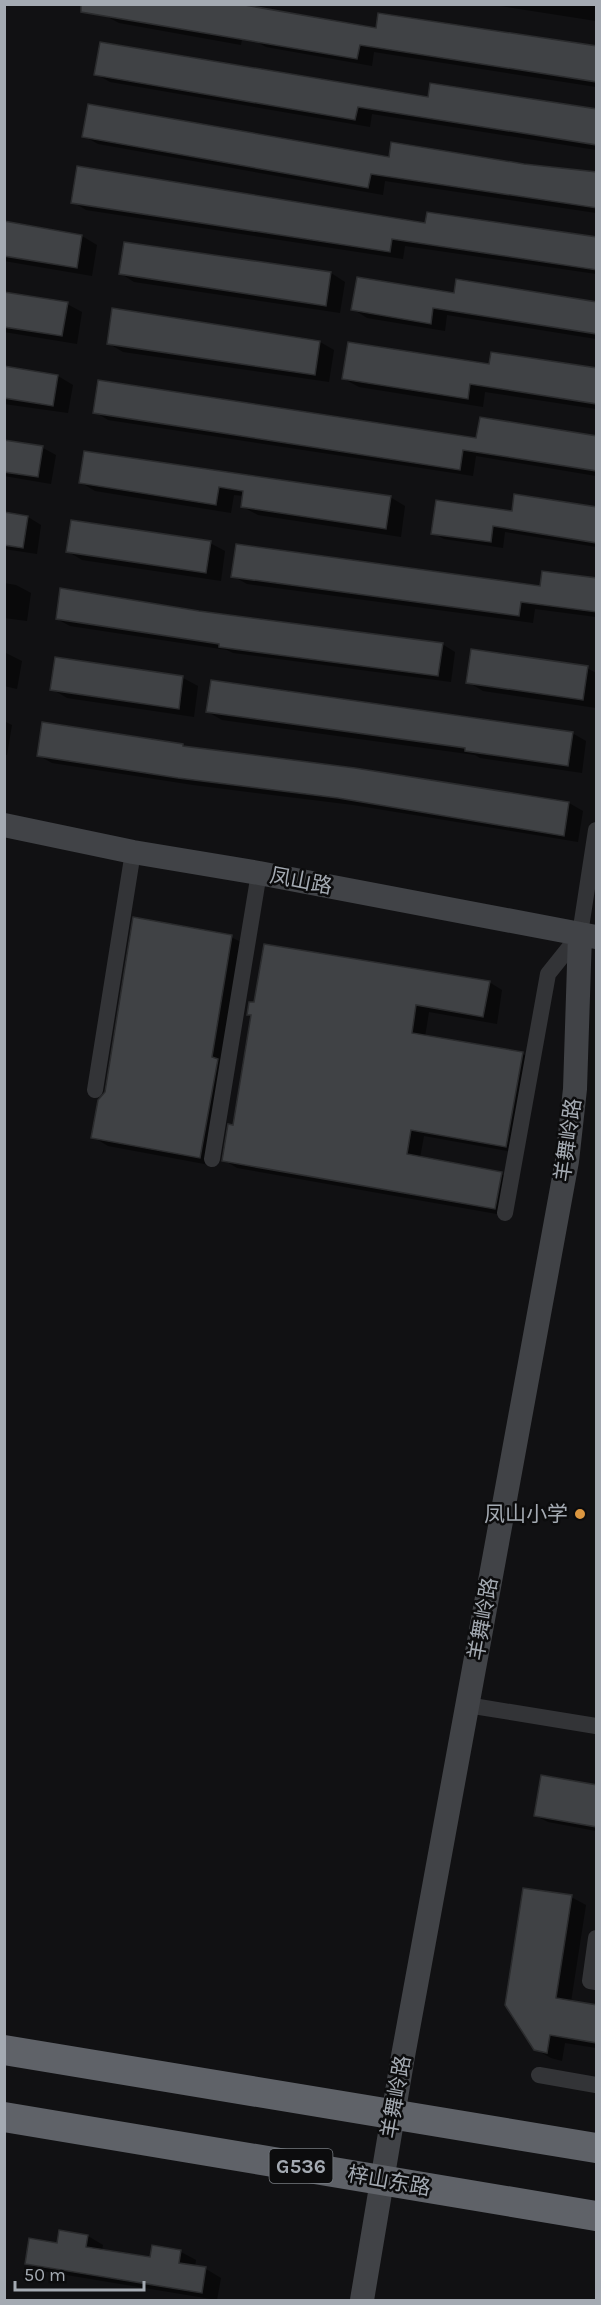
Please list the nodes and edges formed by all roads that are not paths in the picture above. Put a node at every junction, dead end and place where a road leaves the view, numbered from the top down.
1 (4, 825) edge
2 (597, 831) edge
3 (134, 852) junction
4 (259, 873) junction
5 (588, 936) edge
6 (94, 1090) dead end
7 (213, 1160) dead end
8 (505, 1213) dead end
9 (467, 1705) junction
10 (597, 1726) edge
11 (597, 1938) edge
12 (597, 1982) edge
13 (4, 2050) edge
14 (539, 2075) dead end
15 (597, 2085) edge
16 (393, 2114) junction
17 (4, 2117) edge
18 (597, 2148) edge
19 (382, 2180) junction
20 (597, 2216) edge
21 (362, 2301) edge

1 - 3 street, 凤山路
2 - 5 street
3 - 4 street, 凤山路
3 - 6 street
4 - 5 street, 凤山路
4 - 7 street
5 - 8 street
5 - 9 street, 羊舞岭路
9 - 10 street
9 - 16 street, 羊舞岭路
11 - 12 street
13 - 16 highway
14 - 15 street
16 - 18 highway
16 - 19 street, 羊舞岭路
17 - 19 highway, 梓山东路 / G536
19 - 20 highway, 梓山东路 / G536
19 - 21 street, 羊舞岭路

